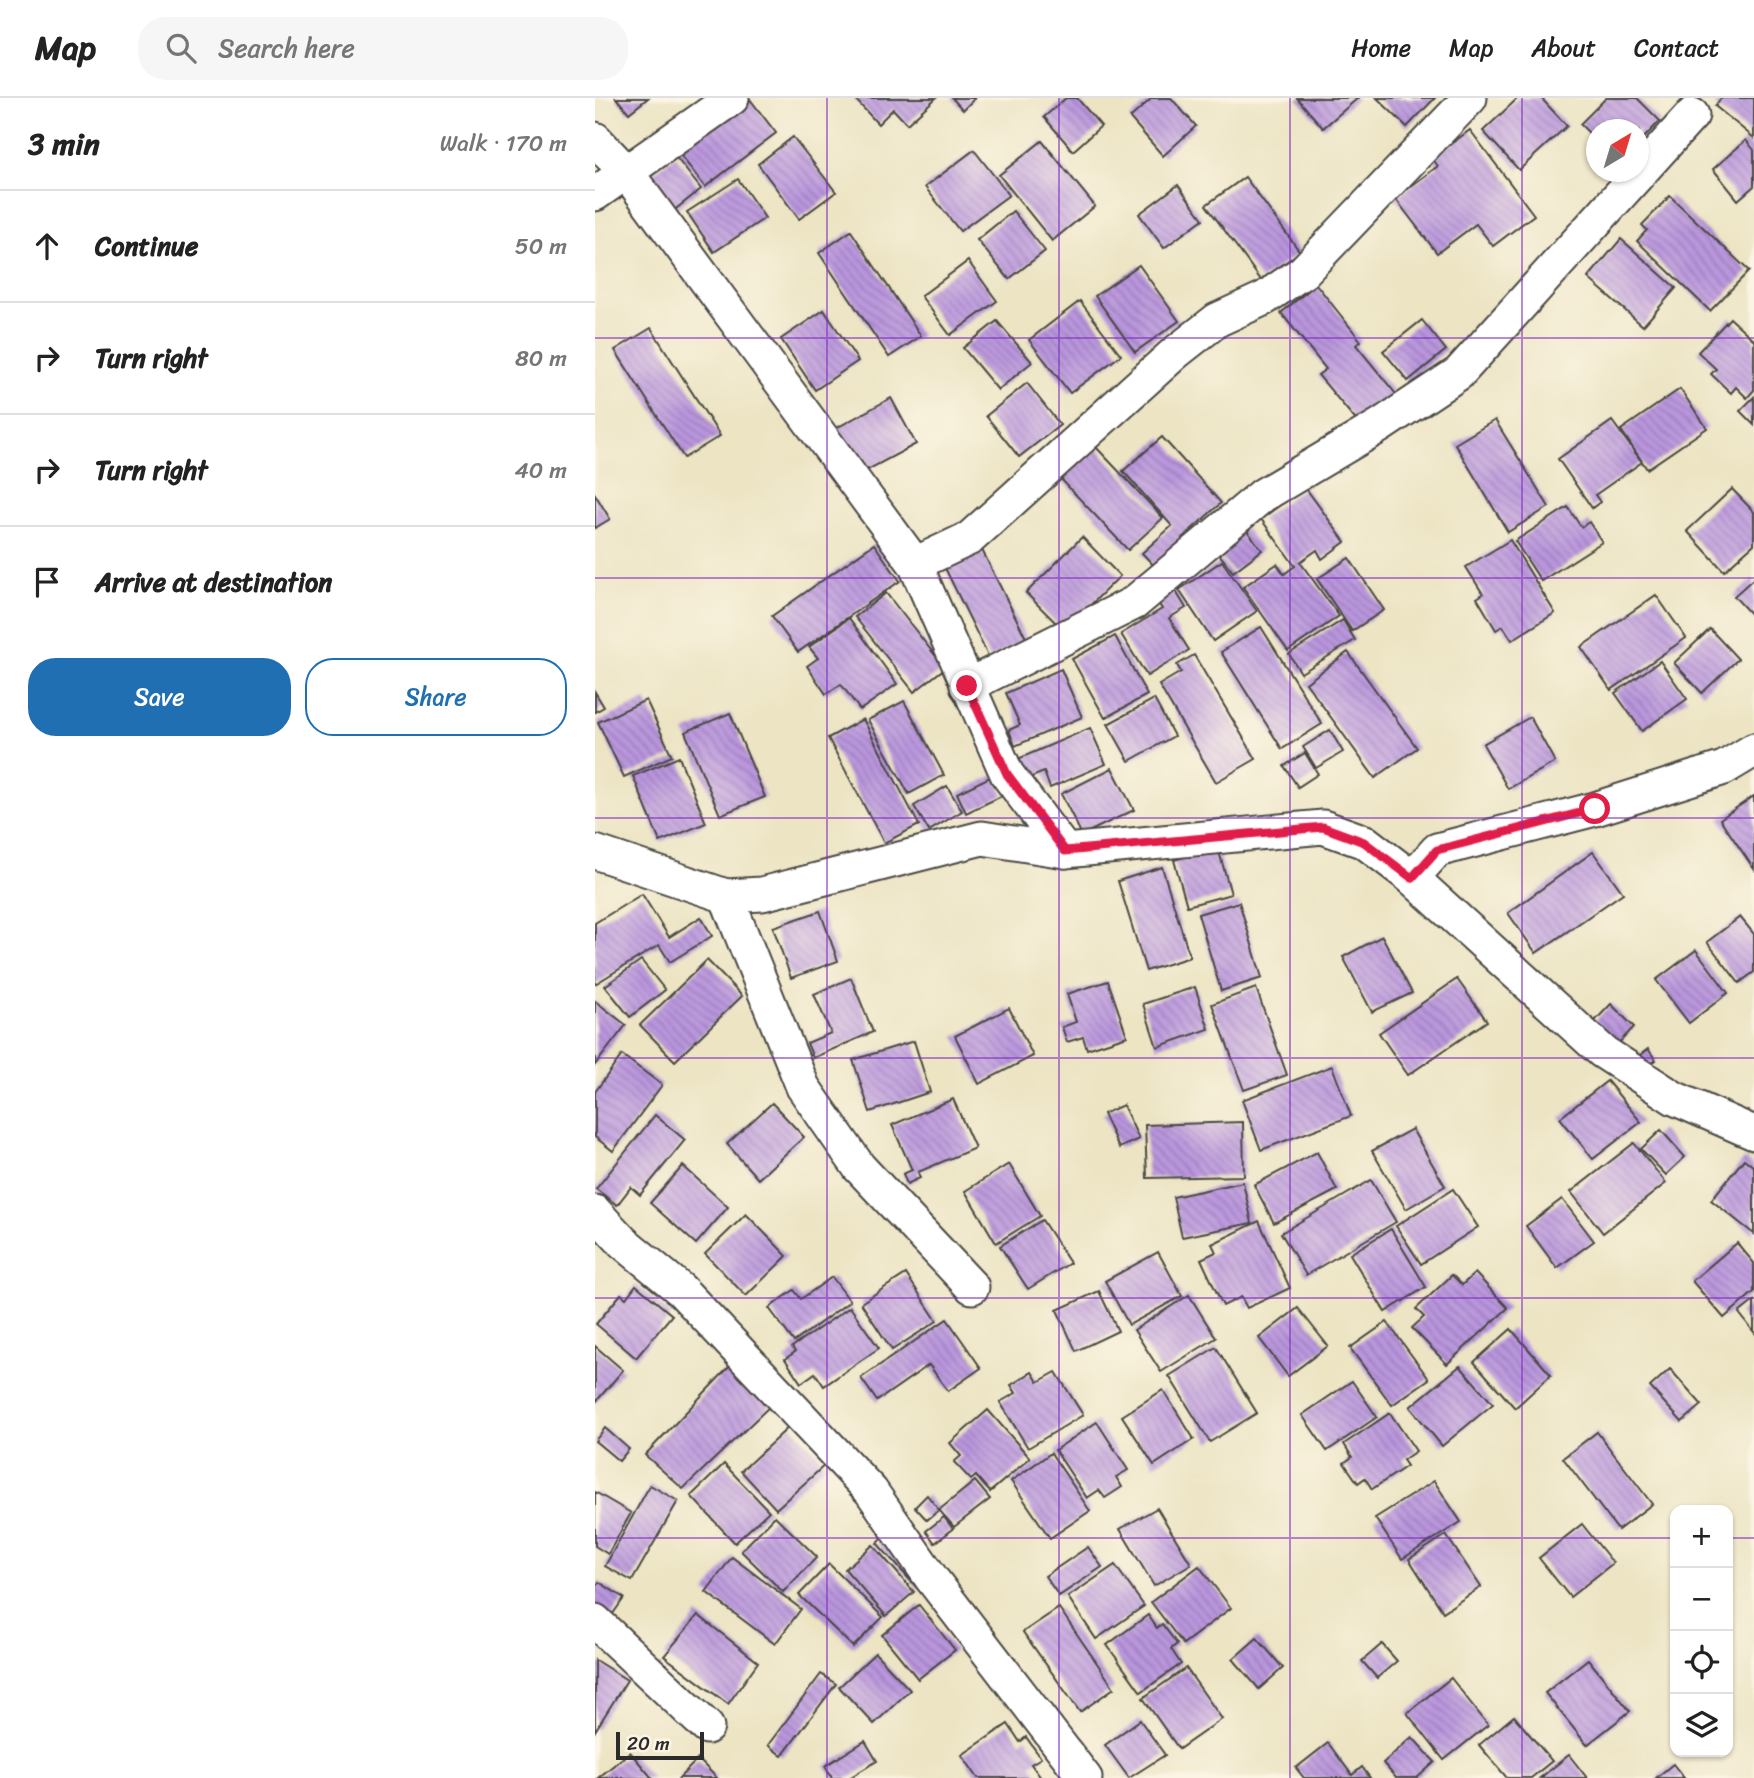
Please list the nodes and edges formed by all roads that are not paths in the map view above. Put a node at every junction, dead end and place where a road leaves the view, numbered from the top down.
1 (731, 98) edge
2 (1470, 98) edge
3 (1692, 115) dead end
4 (595, 139) edge
5 (627, 173) junction
6 (595, 194) edge
7 (915, 565) junction
8 (967, 686) junction
9 (1754, 750) edge
10 (1065, 851) junction
11 (595, 852) edge
12 (1412, 878) junction
13 (726, 897) junction
14 (1754, 1133) edge
15 (595, 1212) edge
16 (972, 1287) dead end
17 (595, 1621) edge
18 (707, 1727) dead end
19 (1085, 1778) edge

1 - 5 street
2 - 7 street
3 - 8 street
4 - 5 street
5 - 6 street
5 - 7 street
7 - 8 street
8 - 10 street
9 - 12 street
10 - 12 street
10 - 13 street
11 - 13 street
12 - 14 street
13 - 16 street
15 - 19 street
17 - 18 street

